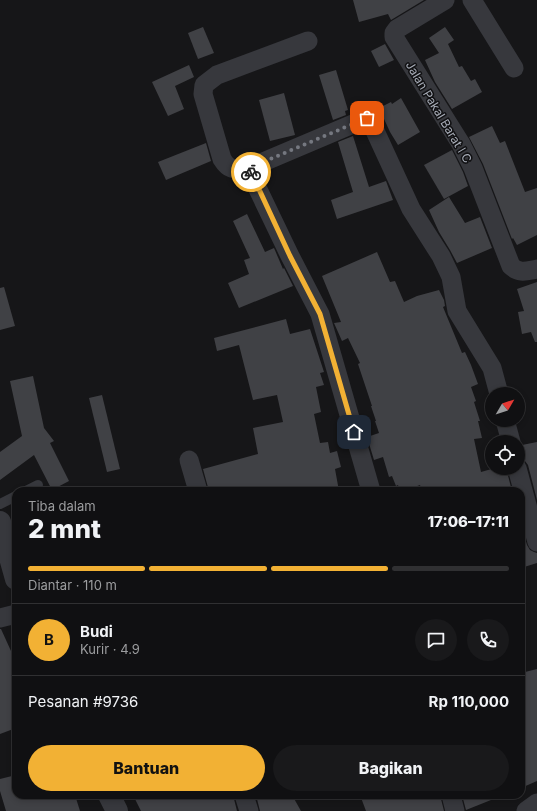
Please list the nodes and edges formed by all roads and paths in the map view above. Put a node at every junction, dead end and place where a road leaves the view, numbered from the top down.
1 (445, 0) edge
2 (472, 0) edge
3 (308, 41) dead end
4 (514, 68) dead end
5 (249, 168) junction
6 (537, 269) edge
7 (496, 387) edge
8 (189, 460) dead end
9 (521, 475) edge
10 (38, 485) dead end
11 (34, 487) edge
12 (197, 487) edge
13 (370, 487) edge
14 (531, 494) edge
15 (12, 498) edge
16 (0, 504) edge
17 (0, 522) edge
18 (537, 542) edge
19 (12, 565) edge
20 (12, 615) edge
21 (0, 618) edge
22 (245, 799) edge
23 (452, 799) edge
24 (537, 803) edge
25 (249, 811) edge
26 (455, 811) edge
27 (526, 811) edge

1 - 6 street, Jalan Pakal Barat I C
2 - 4 street
3 - 5 street
5 - 7 street
5 - 13 street
8 - 12 street
9 - 14 street
10 - 11 lane
14 - 18 street
15 - 16 lane
17 - 19 street
20 - 21 street
22 - 25 street
23 - 26 street
24 - 27 street

